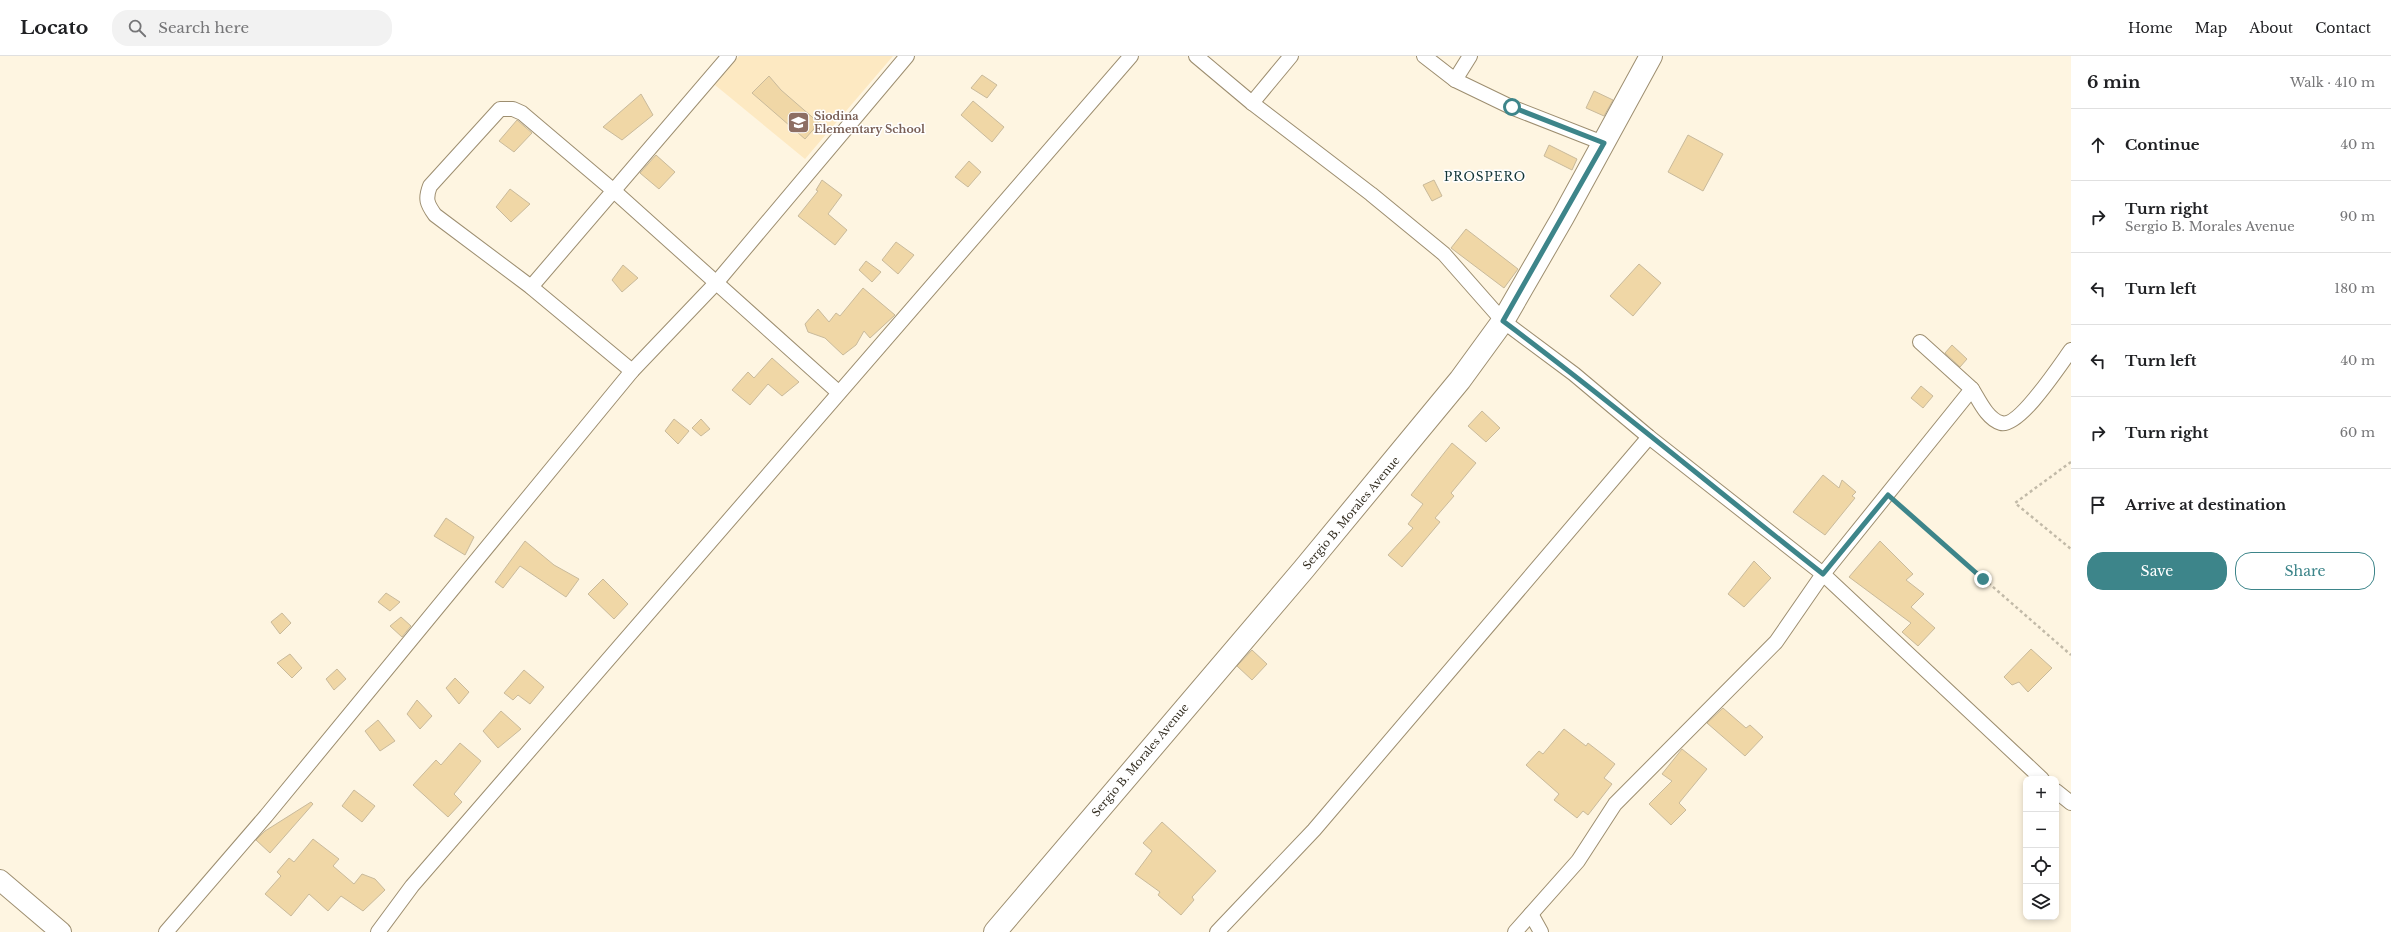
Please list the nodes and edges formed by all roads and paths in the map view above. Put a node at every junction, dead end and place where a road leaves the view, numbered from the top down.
1 (729, 56) edge
2 (907, 56) edge
3 (1131, 56) edge
4 (1196, 56) edge
5 (1291, 56) edge
6 (1424, 56) edge
7 (1470, 56) edge
8 (1651, 56) edge
9 (1455, 80) junction
10 (1252, 103) junction
11 (1604, 143) junction
12 (614, 191) junction
13 (716, 283) junction
14 (531, 287) junction
15 (1503, 321) junction
16 (1920, 342) dead end
17 (2071, 350) edge
18 (632, 371) junction
19 (1972, 389) junction
20 (838, 392) junction
21 (1649, 437) junction
22 (2071, 462) edge
23 (1888, 495) junction
24 (2071, 549) edge
25 (1823, 574) junction
26 (2071, 655) edge
27 (2039, 776) edge
28 (2059, 793) edge
29 (2071, 803) edge
30 (0, 880) edge
31 (1531, 914) junction
32 (60, 932) edge
33 (166, 932) edge
34 (378, 932) edge
35 (995, 932) edge
36 (1217, 932) edge
37 (1515, 932) edge
38 (1541, 932) edge

1 - 12 street
2 - 13 street
3 - 20 street
4 - 10 street
5 - 10 street
6 - 9 street
7 - 9 street
8 - 11 main road, Sergio B. Morales Avenue
9 - 11 street
10 - 15 street
11 - 15 main road, Sergio B. Morales Avenue
12 - 13 street
12 - 14 street
12 - 14 street
13 - 18 street
13 - 20 street
14 - 18 street
15 - 21 street
15 - 35 main road, Sergio B. Morales Avenue
16 - 19 street
17 - 19 street
18 - 33 street
19 - 23 street
20 - 34 street
21 - 25 street
21 - 36 street
22 - 24 path
23 - 25 street
23 - 26 path
25 - 27 street
25 - 31 street
28 - 29 street
30 - 32 street
31 - 37 street
31 - 38 street

